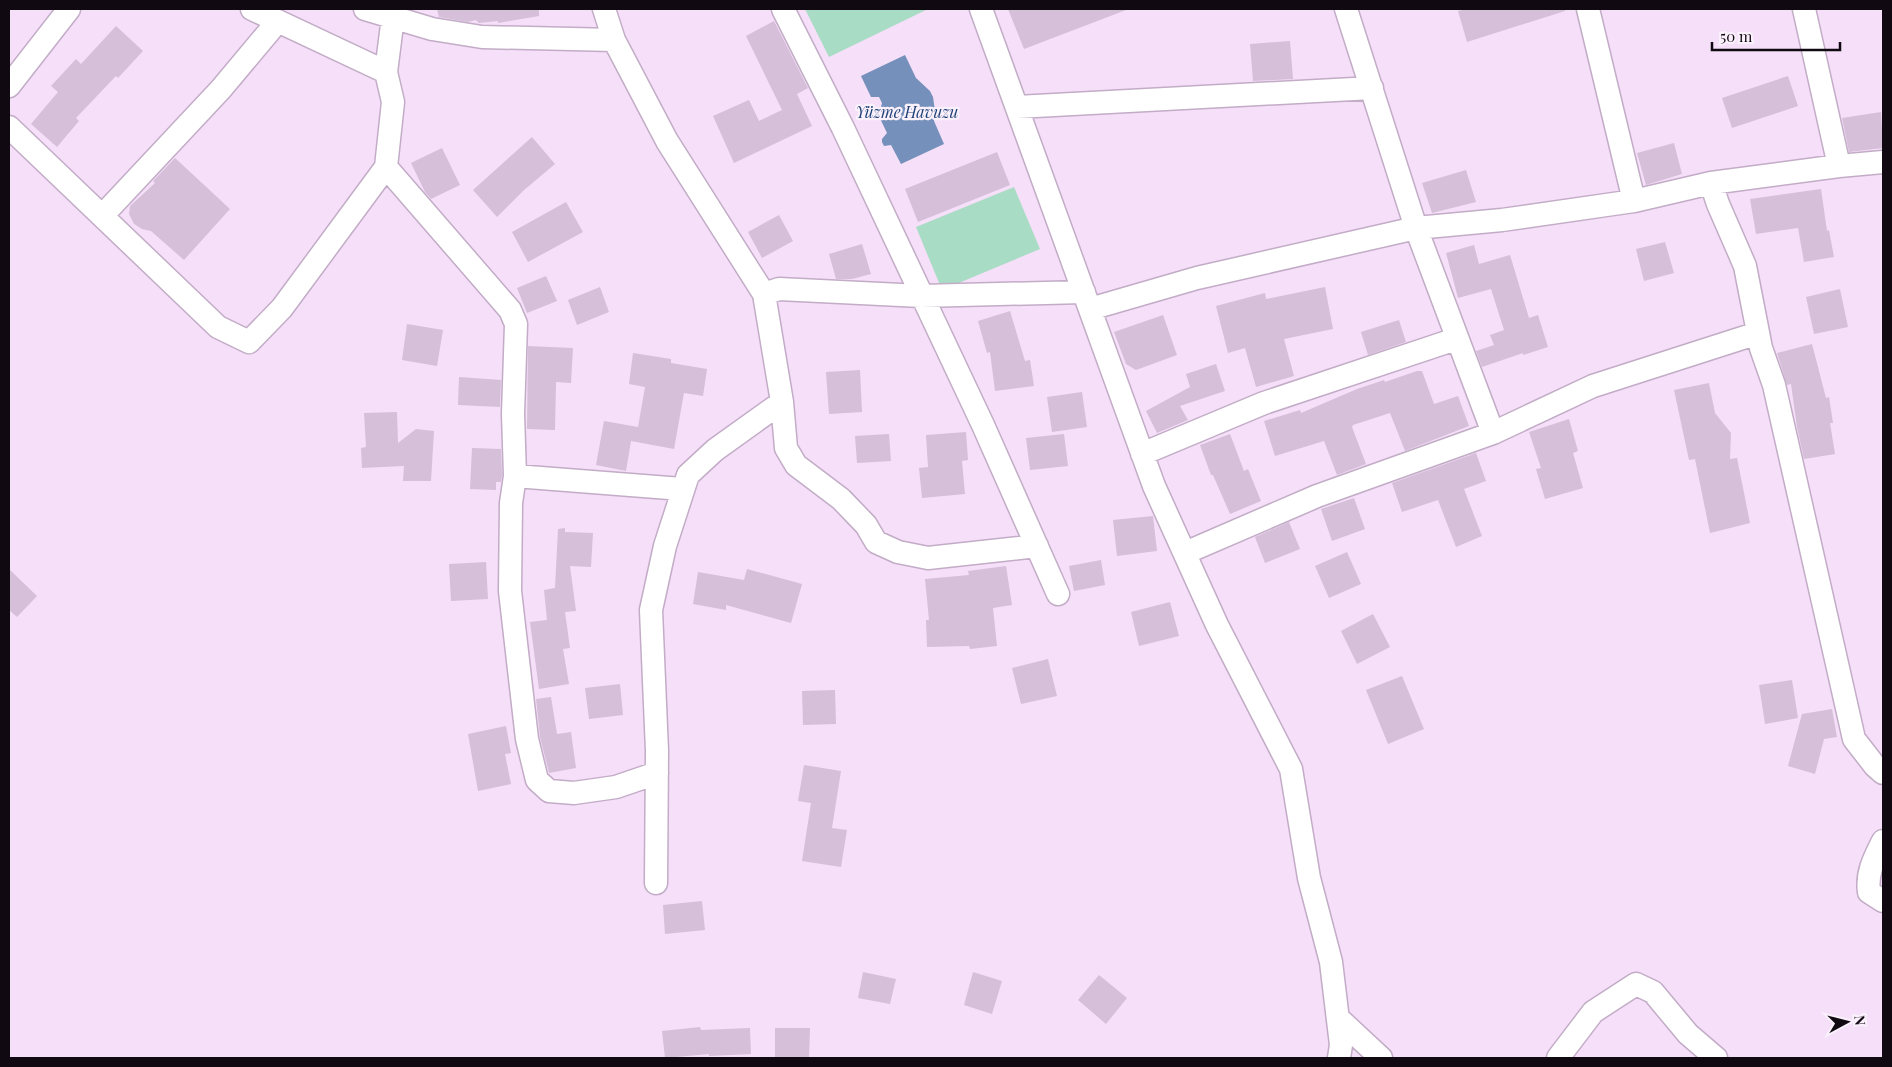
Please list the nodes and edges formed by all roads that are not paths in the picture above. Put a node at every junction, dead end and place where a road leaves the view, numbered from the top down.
1 (69, 9) edge
2 (252, 9) edge
3 (365, 9) edge
4 (604, 9) edge
5 (783, 9) edge
6 (981, 9) edge
7 (1346, 9) edge
8 (1588, 9) edge
9 (1804, 9) edge
10 (392, 13) edge
11 (278, 21) junction
12 (614, 40) junction
13 (386, 72) junction
14 (9, 86) edge
15 (1372, 88) junction
16 (1017, 107) junction
17 (9, 127) edge
18 (1883, 162) edge
19 (1839, 166) junction
20 (386, 168) junction
21 (1711, 183) junction
22 (1634, 200) junction
23 (102, 216) junction
24 (1416, 228) junction
25 (764, 294) junction
26 (921, 296) junction
27 (1087, 300) junction
28 (1758, 333) junction
29 (1456, 339) junction
30 (782, 402) junction
31 (1493, 432) junction
32 (1142, 454) junction
33 (516, 476) junction
34 (682, 489) junction
35 (1037, 546) junction
36 (1186, 553) junction
37 (1058, 594) dead end
38 (656, 773) junction
39 (1883, 773) edge
40 (1883, 841) edge
41 (656, 883) dead end
42 (1883, 901) edge
43 (1338, 1018) junction
44 (1340, 1052) edge
45 (1381, 1058) edge
46 (1558, 1058) edge
47 (1716, 1058) edge

1 - 14 street
2 - 11 street
3 - 10 street
4 - 12 street
5 - 26 street
6 - 16 street
7 - 15 street
8 - 22 street
9 - 19 street
10 - 12 street
10 - 13 street
11 - 13 street
11 - 23 street
12 - 25 street
13 - 20 street
15 - 16 street
15 - 24 street
16 - 27 street
17 - 23 street
18 - 19 street
19 - 21 street
20 - 23 street
20 - 33 street
21 - 22 street
21 - 28 street
22 - 24 street
24 - 27 street
24 - 29 street
25 - 26 street
25 - 30 street
26 - 27 street
26 - 35 street
27 - 32 street
28 - 31 street
28 - 39 street
29 - 31 street
29 - 32 street
30 - 34 street
30 - 35 street
31 - 36 street
32 - 36 street
33 - 34 street
33 - 38 street
34 - 38 street
35 - 37 street
36 - 43 street
38 - 41 street
40 - 42 street
43 - 44 street
43 - 45 street
46 - 47 street

